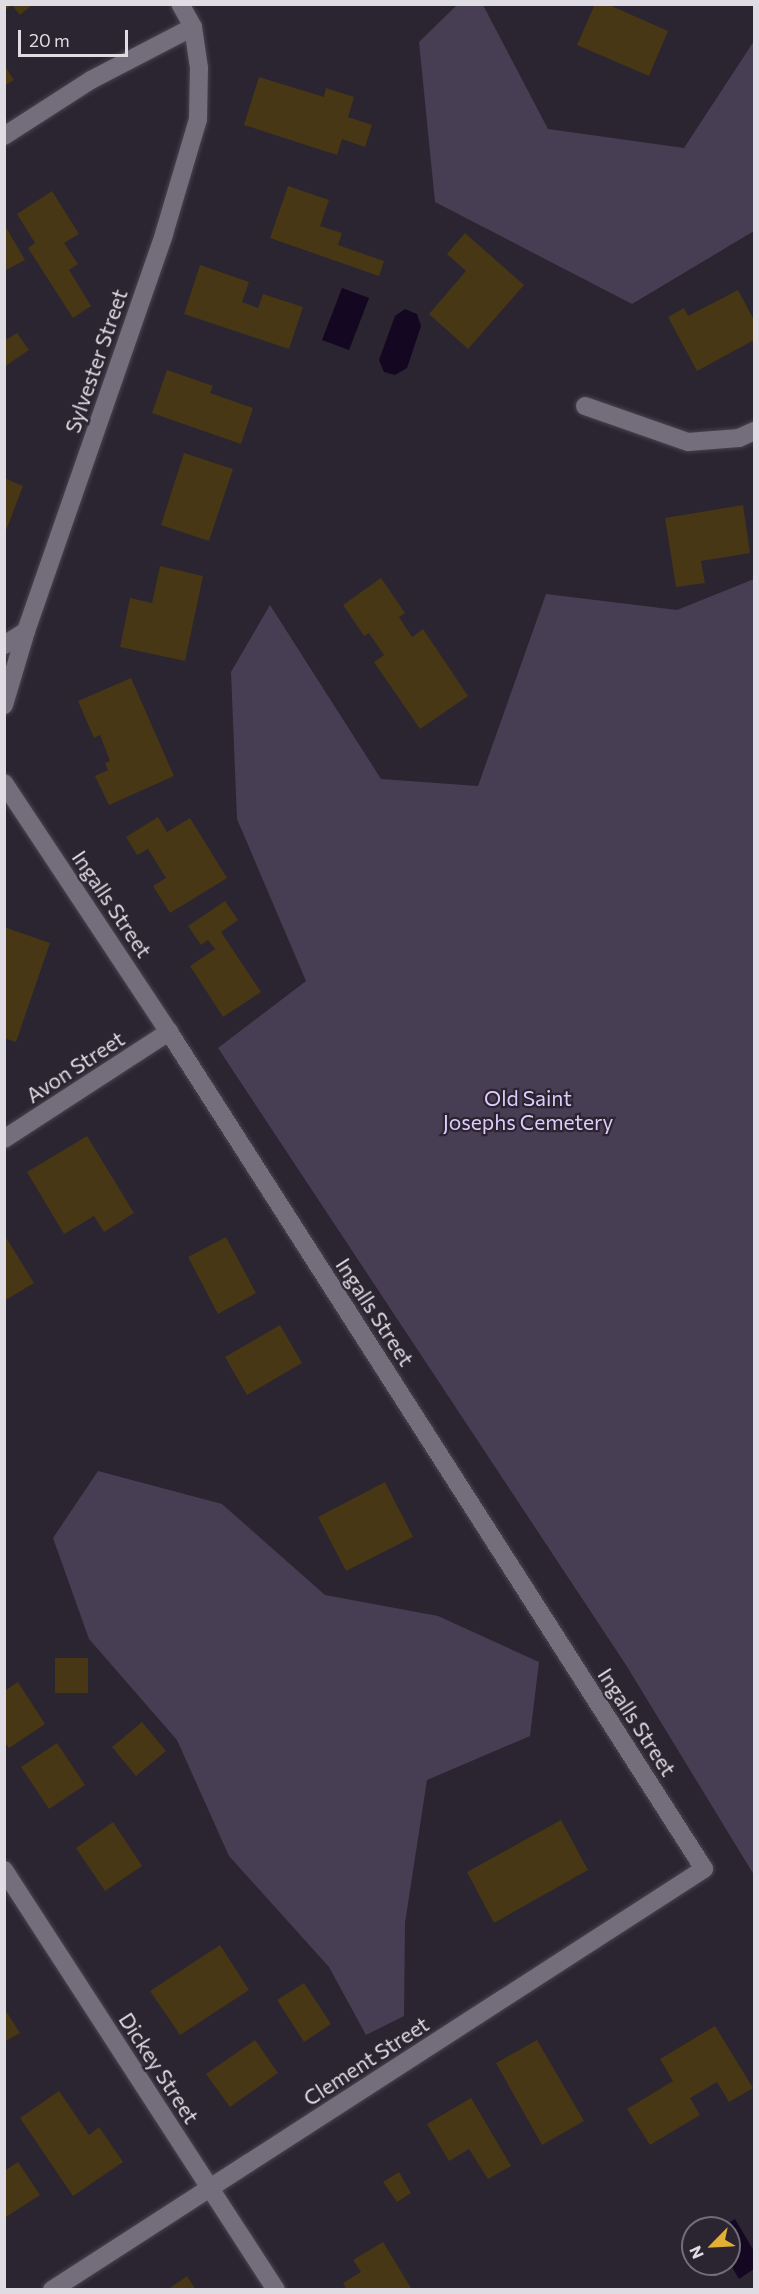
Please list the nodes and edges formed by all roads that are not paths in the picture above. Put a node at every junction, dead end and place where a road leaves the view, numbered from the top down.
1 (180, 4) edge
2 (193, 27) junction
3 (6, 130) edge
4 (585, 406) dead end
5 (754, 431) edge
6 (26, 632) junction
7 (4, 645) edge
8 (4, 705) edge
9 (4, 783) edge
10 (169, 1032) junction
11 (4, 1139) edge
12 (704, 1869) joint
13 (4, 1870) edge
14 (210, 2189) junction
15 (52, 2289) edge
16 (276, 2289) edge

1 - 2 street
2 - 3 street
2 - 6 street, Sylvester Street
4 - 5 street
6 - 7 street
6 - 8 street, Sylvester Street
9 - 10 street, Ingalls Street
10 - 11 street, Avon Street
10 - 12 street, Ingalls Street
12 - 14 street, Clement Street
13 - 14 street, Dickey Street
14 - 15 street, Clement Street
14 - 16 street, Dickey Street

